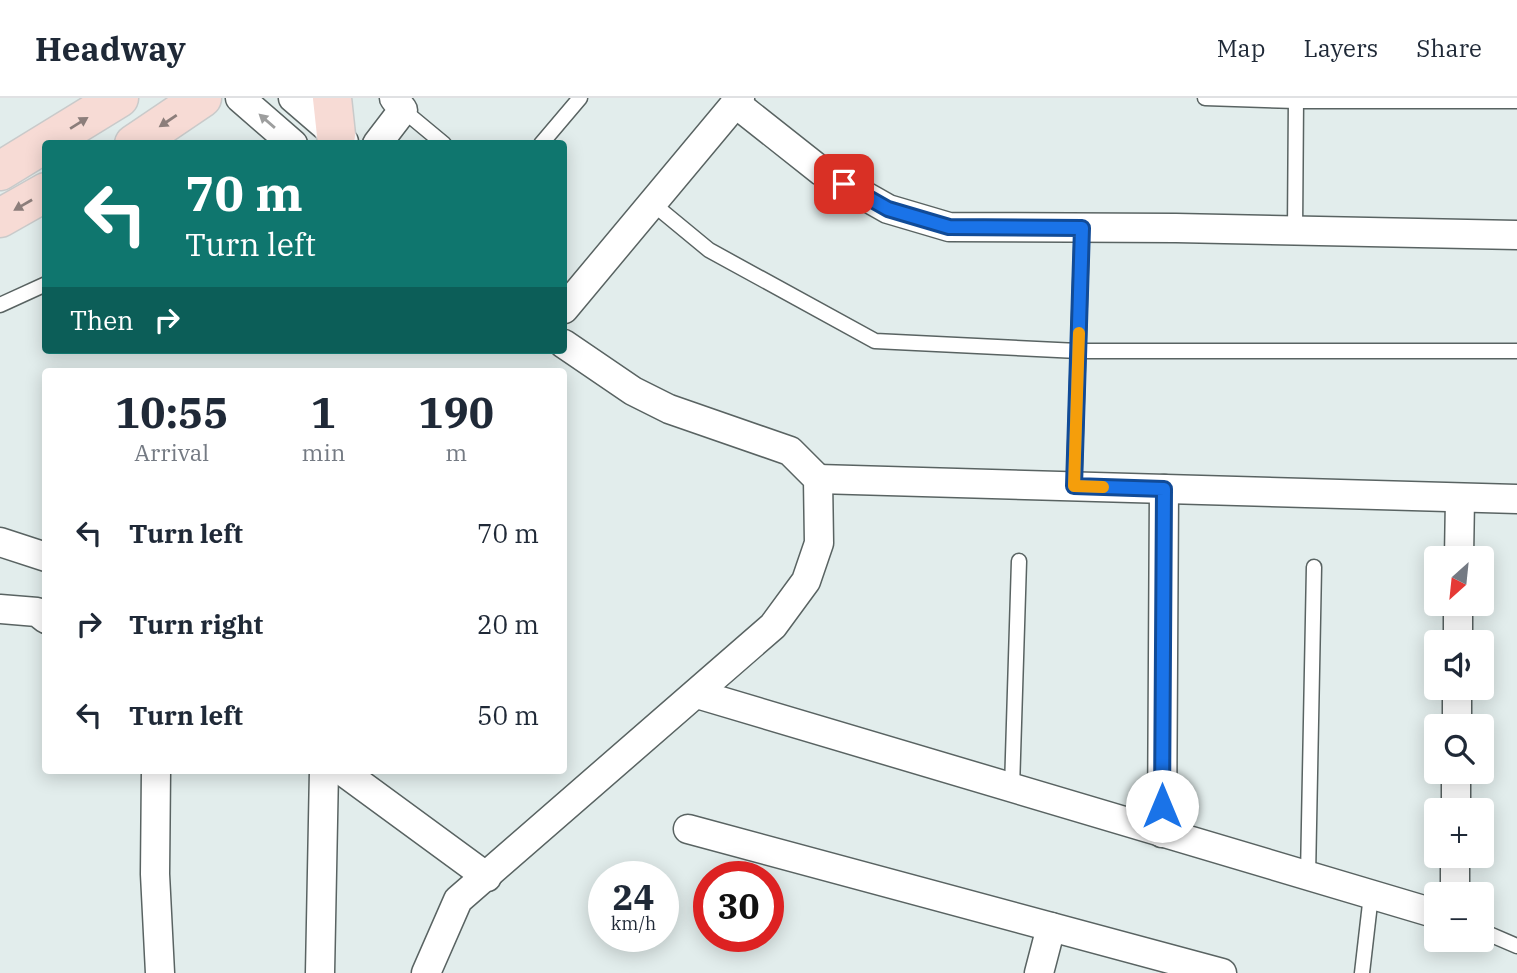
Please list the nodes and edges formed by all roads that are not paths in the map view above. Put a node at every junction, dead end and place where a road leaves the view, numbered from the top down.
1 (119, 98) edge
2 (202, 98) edge
3 (240, 98) edge
4 (293, 98) edge
5 (580, 98) edge
6 (1205, 98) edge
7 (1296, 99) edge
8 (738, 101) edge
9 (1517, 101) edge
10 (398, 104) edge
11 (338, 125) edge
12 (51, 140) edge
13 (140, 140) edge
14 (288, 140) edge
15 (379, 140) edge
16 (439, 140) edge
17 (544, 140) edge
18 (42, 145) edge
19 (0, 171) edge
20 (42, 194) edge
21 (652, 203) junction
22 (0, 218) edge
23 (1082, 228) junction
24 (1295, 231) junction
25 (1517, 236) edge
26 (42, 286) edge
27 (0, 305) edge
28 (567, 305) edge
29 (567, 346) edge
30 (1078, 351) junction
31 (1517, 351) edge
32 (818, 479) junction
33 (1074, 486) junction
34 (1164, 489) junction
35 (1460, 498) junction
36 (1517, 499) edge
37 (0, 542) edge
38 (1459, 546) edge
39 (42, 556) edge
40 (1019, 561) dead end
41 (1314, 567) dead end
42 (0, 609) edge
43 (42, 616) edge
44 (697, 694) junction
45 (156, 774) edge
46 (324, 774) edge
47 (346, 774) edge
48 (1012, 788) junction
49 (688, 829) dead end
50 (1162, 832) junction
51 (1308, 876) junction
52 (487, 877) junction
53 (1371, 895) junction
54 (1424, 910) edge
55 (1051, 927) junction
56 (1494, 936) edge
57 (1517, 946) edge
58 (160, 973) edge
59 (320, 973) edge
60 (426, 973) edge
61 (1039, 973) edge
62 (1222, 973) edge
63 (1363, 973) edge

12 -> 1 main road
2 -> 13 main road
14 -> 3 street
4 - 11 street
5 - 17 lane
6 - 7 lane
7 - 9 lane
7 - 24 lane
8 - 21 street
8 - 23 street
10 - 15 street
10 - 16 lane
19 -> 18 main road
20 -> 22 main road
21 - 28 street
21 - 30 lane
23 - 24 street
23 - 30 lane
24 - 25 street
26 - 27 lane
29 - 32 street
30 - 31 lane
30 - 33 lane
32 - 33 street
32 - 44 street
33 - 34 street
34 - 35 street
34 - 50 street
35 - 36 street
35 - 38 street
37 - 39 street
40 - 48 lane
41 - 51 lane
42 - 43 street
44 - 48 street
44 - 52 street
45 - 58 street
46 - 59 street
47 - 52 street
48 - 50 street
49 - 55 street
50 - 51 street
51 - 53 street
52 - 60 street
53 - 54 street
53 - 63 lane
55 - 61 street
55 - 62 street
56 - 57 lane

